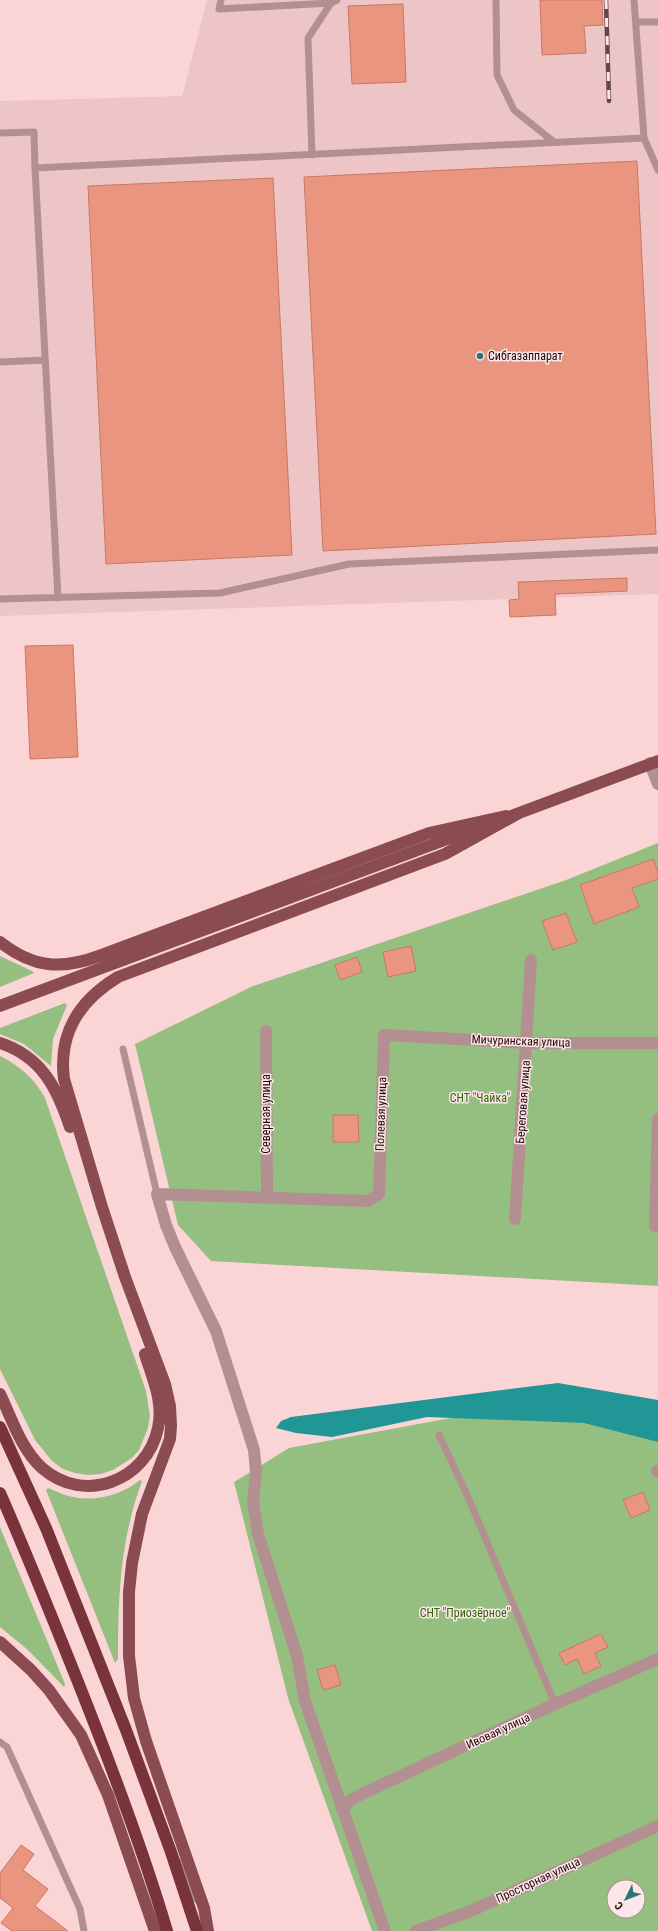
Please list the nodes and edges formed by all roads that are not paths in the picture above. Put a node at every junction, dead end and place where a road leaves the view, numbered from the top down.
1 (221, 0) edge
2 (496, 0) edge
3 (634, 0) edge
4 (334, 1) edge
5 (636, 22) junction
6 (658, 22) edge
7 (0, 133) edge
8 (644, 138) junction
9 (554, 142) junction
10 (312, 155) junction
11 (35, 168) junction
12 (658, 170) edge
13 (45, 360) junction
14 (0, 362) edge
15 (658, 550) edge
16 (58, 598) junction
17 (0, 599) edge
18 (654, 762) edge
19 (658, 784) edge
20 (518, 813) junction
21 (0, 942) edge
22 (531, 960) dead end
23 (0, 1006) edge
24 (266, 1031) dead end
25 (384, 1035) joint
26 (658, 1042) edge
27 (0, 1043) edge
28 (527, 1043) junction
29 (123, 1049) dead end
30 (658, 1119) edge
31 (157, 1194) junction
32 (267, 1198) junction
33 (102, 1207) junction
34 (515, 1219) dead end
35 (655, 1226) dead end
36 (125, 1277) junction
37 (0, 1394) edge
38 (0, 1427) edge
39 (439, 1435) dead end
40 (0, 1493) edge
41 (0, 1642) edge
42 (658, 1659) edge
43 (555, 1704) junction
44 (0, 1742) edge
45 (342, 1809) junction
46 (658, 1826) edge
47 (171, 1852) junction
48 (204, 1908) junction
49 (84, 1931) edge
50 (155, 1931) edge
51 (167, 1931) edge
52 (197, 1931) edge
53 (209, 1931) edge
54 (385, 1931) edge
55 (416, 1931) edge

1 - 4 lane
2 - 9 lane
3 - 5 lane
4 - 10 lane
5 - 6 lane
5 - 8 lane
7 - 11 lane
8 - 9 lane
8 - 12 lane
9 - 10 lane
10 - 11 lane
11 - 13 lane
13 - 14 lane
13 - 16 lane
15 - 16 lane
16 - 17 lane
18 - 19 street
18 - 20 main road
20 - 21 main road
20 - 23 main road
20 - 33 main road
22 - 28 street, Береговая улица
24 - 32 street, Северная улица
25 - 28 street, Мичуринская улица
25 - 32 street, Полевая улица
26 - 28 street, Мичуринская улица
27 - 33 main road
28 - 34 street, Береговая улица
29 - 31 lane
30 - 35 street
31 - 32 street
31 - 45 street
33 - 36 main road
36 - 37 main road
36 - 48 main road
38 - 47 highway
39 - 43 lane
40 - 51 highway
41 - 50 main road
42 - 43 street, Ивовая улица
43 - 45 street, Ивовая улица
44 - 49 lane
45 - 54 street
46 - 55 street, Просторная улица
47 - 48 street
47 - 52 highway
48 - 53 main road

